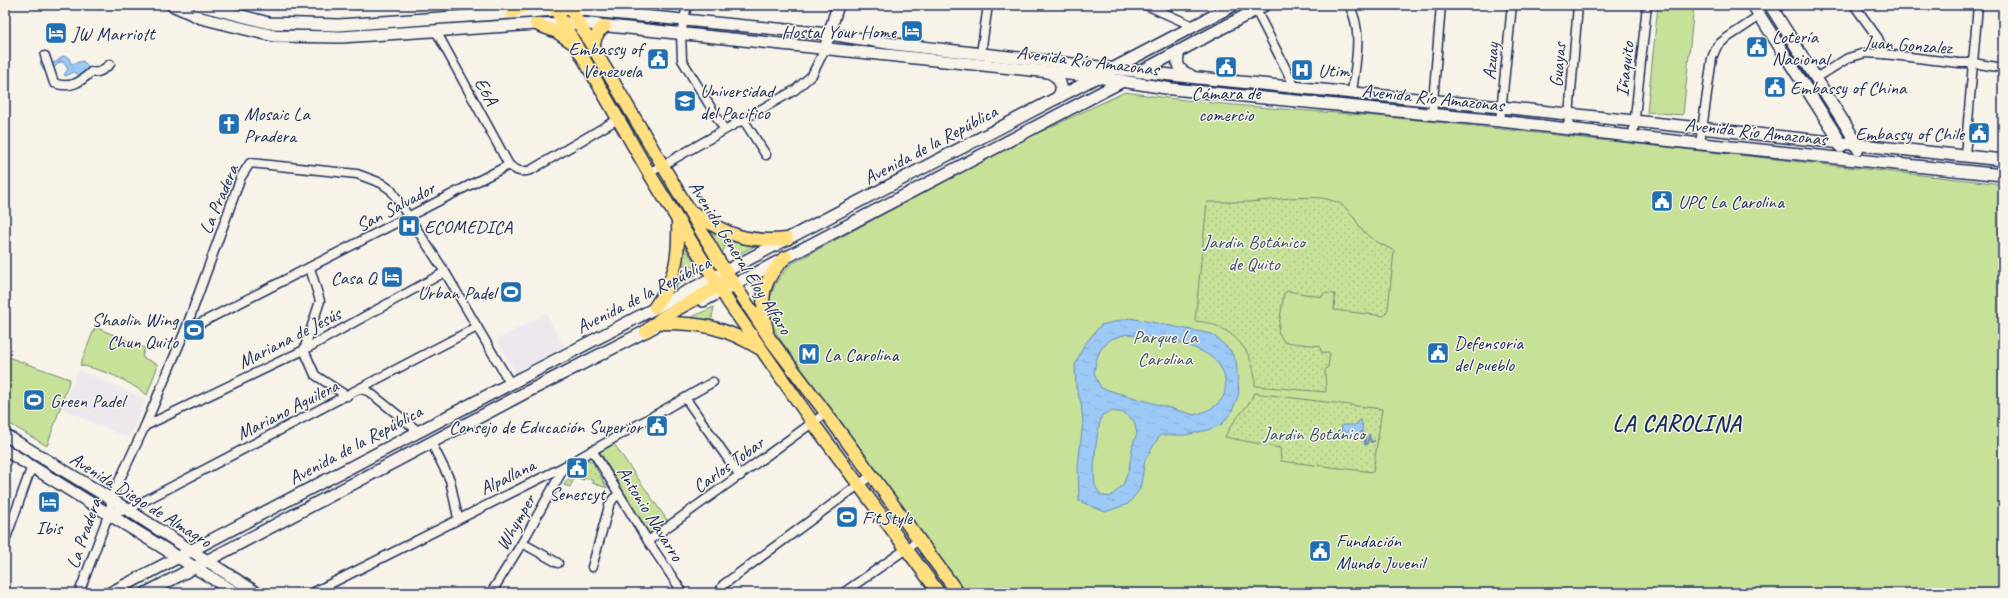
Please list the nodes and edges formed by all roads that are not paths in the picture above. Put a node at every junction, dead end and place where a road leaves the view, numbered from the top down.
1 (172, 5) edge
2 (199, 5) edge
3 (526, 5) edge
4 (687, 5) edge
5 (838, 5) edge
6 (988, 5) edge
7 (1146, 5) edge
8 (1234, 5) edge
9 (1349, 5) edge
10 (1441, 5) edge
11 (1512, 5) edge
12 (1578, 5) edge
13 (1647, 5) edge
14 (1753, 5) edge
15 (1763, 5) edge
16 (1854, 5) edge
17 (1978, 5) edge
18 (554, 7) edge
19 (569, 7) edge
20 (1259, 7) edge
21 (1775, 7) edge
22 (512, 12) junction
23 (1760, 16) junction
24 (684, 20) junction
25 (580, 23) junction
26 (536, 24) junction
27 (564, 24) junction
28 (605, 26) junction
29 (1193, 26) junction
30 (436, 31) junction
31 (682, 34) junction
32 (830, 34) junction
33 (576, 45) junction
34 (1797, 47) junction
35 (825, 49) junction
36 (1179, 51) junction
37 (595, 52) junction
38 (981, 53) junction
39 (1884, 54) junction
40 (45, 56) dead end
41 (1973, 63) junction
42 (110, 64) dead end
43 (1114, 68) junction
44 (2003, 68) edge
45 (1141, 71) junction
46 (1048, 72) junction
47 (1097, 77) junction
48 (1198, 78) junction
49 (1816, 78) junction
50 (1122, 81) junction
51 (1295, 87) junction
52 (1352, 92) junction
53 (1057, 98) junction
54 (1434, 101) junction
55 (1501, 107) junction
56 (1432, 114) junction
57 (1569, 114) junction
58 (618, 119) junction
59 (743, 119) junction
60 (1500, 121) junction
61 (1635, 121) junction
62 (1568, 128) junction
63 (1701, 128) junction
64 (724, 129) junction
65 (1634, 136) junction
66 (1841, 143) junction
67 (1700, 144) junction
68 (1858, 145) junction
69 (766, 155) dead end
70 (1965, 156) junction
71 (1840, 158) junction
72 (1857, 159) junction
73 (2003, 160) edge
74 (509, 165) junction
75 (662, 165) junction
76 (649, 173) junction
77 (2003, 175) edge
78 (690, 210) junction
79 (409, 216) junction
80 (678, 219) junction
81 (787, 239) junction
82 (786, 257) junction
83 (310, 268) junction
84 (726, 271) junction
85 (446, 272) junction
86 (719, 285) junction
87 (734, 285) junction
88 (656, 308) junction
89 (662, 323) junction
90 (477, 327) junction
91 (185, 331) junction
92 (646, 331) junction
93 (770, 339) junction
94 (304, 350) junction
95 (764, 351) junction
96 (713, 382) dead end
97 (510, 383) junction
98 (360, 389) junction
99 (347, 396) junction
100 (686, 398) junction
101 (826, 413) junction
102 (814, 422) junction
103 (145, 426) junction
104 (418, 431) junction
105 (5, 435) edge
106 (431, 442) junction
107 (5, 450) edge
108 (592, 450) junction
109 (32, 466) junction
110 (565, 466) junction
111 (740, 476) junction
112 (872, 476) junction
113 (860, 485) junction
114 (619, 494) junction
115 (111, 500) junction
116 (127, 510) junction
117 (109, 513) junction
118 (458, 518) junction
119 (919, 540) junction
120 (5, 541) edge
121 (648, 541) junction
122 (522, 543) junction
123 (907, 549) junction
124 (190, 552) junction
125 (180, 558) junction
126 (206, 561) junction
127 (558, 563) dead end
128 (195, 567) junction
129 (592, 567) dead end
130 (79, 593) edge
131 (110, 593) edge
132 (146, 593) edge
133 (236, 593) edge
134 (257, 593) edge
135 (312, 593) edge
136 (491, 593) edge
137 (683, 593) edge
138 (719, 593) edge
139 (843, 593) edge
140 (939, 593) edge
141 (958, 593) edge

1 - 30 main road, Avenida Río Amazonas
2 - 22 main road, Avenida Río Amazonas
3 - 22 main road
4 - 24 street
5 - 32 main road
6 - 38 street
7 - 29 street
8 - 29 main road, Avenida de la República
9 - 52 street
10 - 54 street
11 - 55 street, Azuay
12 - 57 street, Guayas
13 - 61 street, Iñaquito
14 - 23 main road
15 - 34 main road
16 - 39 street
17 - 41 street
18 - 19 main road, Avenida Río Amazonas
18 - 22 main road, Avenida Río Amazonas
18 - 27 main road, Avenida General Eloy Alfaro
19 - 24 main road, Avenida Río Amazonas
19 - 25 main road, Avenida General Eloy Alfaro
20 - 36 main road, Avenida de la República
20 - 51 street
21 - 34 main road
23 - 63 street
23 - 66 main road
24 - 31 street
24 - 32 main road, Avenida Río Amazonas
25 - 27 main road, Avenida Río Amazonas
25 - 28 main road, Avenida Río Amazonas
25 - 37 main road, Avenida General Eloy Alfaro
26 - 27 main road, Avenida Río Amazonas
26 - 30 main road, Avenida Río Amazonas
26 - 33 main road
27 - 33 main road, Avenida General Eloy Alfaro
28 - 31 main road, Avenida Río Amazonas
28 - 37 main road
29 - 43 main road, Avenida de la República
30 - 74 street, E6A
31 - 35 main road, Avenida Río Amazonas
31 - 64 street
32 - 35 main road
32 - 38 main road, Avenida Río Amazonas
33 - 58 main road, Avenida General Eloy Alfaro
34 - 49 main road
35 - 46 main road, Avenida Río Amazonas
35 - 59 street
36 - 45 main road, Avenida de la República
36 - 48 main road
37 - 75 main road, Avenida General Eloy Alfaro
38 - 43 main road, Avenida Río Amazonas
39 - 41 street, Juan Gonzalez
39 - 49 street, Juan Gonzalez
40 - 42 street
41 - 44 street, Juan Gonzalez
41 - 70 street
43 - 45 main road, Avenida Río Amazonas
43 - 47 main road, Avenida de la República
45 - 48 main road, Avenida Río Amazonas
45 - 50 main road, Avenida de la República
46 - 47 main road, Avenida Río Amazonas
46 - 53 main road
47 - 50 main road, Avenida Río Amazonas
47 - 53 main road, Avenida de la República
48 - 51 main road, Avenida Río Amazonas
49 - 68 main road
50 - 56 main road, Avenida Río Amazonas
50 - 82 main road, Avenida de la República
51 - 52 main road, Avenida Río Amazonas
52 - 54 main road, Avenida Río Amazonas
53 - 81 main road, Avenida de la República
54 - 55 main road, Avenida Río Amazonas
54 - 56 street
55 - 57 main road, Avenida Río Amazonas
55 - 60 street, Azuay
56 - 60 main road, Avenida Río Amazonas
57 - 61 main road, Avenida Río Amazonas
57 - 62 street, Guayas
58 - 74 street
58 - 76 main road, Avenida General Eloy Alfaro
59 - 64 street
59 - 69 street
60 - 62 main road, Avenida Río Amazonas
61 - 63 main road, Avenida Río Amazonas
61 - 65 street, Iñaquito
62 - 65 main road, Avenida Río Amazonas
63 - 66 main road, Avenida Río Amazonas
63 - 67 street
64 - 75 street
65 - 67 main road, Avenida Río Amazonas
66 - 68 main road, Avenida Río Amazonas
66 - 71 main road
67 - 71 main road, Avenida Río Amazonas
68 - 70 main road, Avenida Río Amazonas
68 - 72 main road
70 - 73 main road, Avenida Río Amazonas
71 - 72 main road, Avenida Río Amazonas
72 - 77 main road, Avenida Río Amazonas
74 - 79 street, San Salvador
75 - 76 street
75 - 78 main road, Avenida General Eloy Alfaro
76 - 80 main road, Avenida General Eloy Alfaro
78 - 81 main road
78 - 84 main road, Avenida General Eloy Alfaro
79 - 83 street, San Salvador
79 - 85 street, La Pradera
79 - 91 street, La Pradera
80 - 86 main road, Avenida General Eloy Alfaro
80 - 88 main road
81 - 84 main road, Avenida de la República
82 - 87 main road, Avenida de la República
82 - 93 main road
83 - 91 street, San Salvador
83 - 94 street
84 - 86 main road
84 - 87 main road, Avenida General Eloy Alfaro
85 - 90 street, La Pradera
85 - 94 street, Mariana de Jesús
86 - 87 main road, Avenida de la República
86 - 88 main road, Avenida de la República
86 - 89 main road, Avenida de la República
86 - 92 main road
86 - 95 main road, Avenida General Eloy Alfaro
87 - 93 main road, Avenida General Eloy Alfaro
88 - 97 main road, Avenida de la República
89 - 92 main road, Avenida de la República
89 - 95 main road
90 - 97 street, La Pradera
90 - 98 street, Mariano Aguilera
91 - 103 street, La Pradera
92 - 106 main road, Avenida de la República
93 - 101 main road, Avenida General Eloy Alfaro
94 - 99 street
94 - 103 street, Mariana de Jesús
95 - 102 main road, Avenida General Eloy Alfaro
96 - 100 street, Alpallana
97 - 104 main road, Avenida de la República
98 - 99 street, Mariano Aguilera
98 - 104 street
99 - 116 street, Mariano Aguilera
100 - 108 street, Alpallana
100 - 111 street
101 - 102 street, Carlos Tobar
101 - 112 main road, Avenida General Eloy Alfaro
102 - 111 street, Carlos Tobar
102 - 113 main road, Avenida General Eloy Alfaro
103 - 115 street, La Pradera
104 - 124 main road, Avenida de la República
105 - 115 main road, Avenida Diego de Almagro
106 - 118 street
106 - 126 main road, Avenida de la República
107 - 109 main road, Avenida Diego de Almagro
108 - 110 street, Alpallana
108 - 114 street, Antonio Navarro
109 - 117 main road, Avenida Diego de Almagro
109 - 120 street
110 - 118 street, Alpallana
110 - 122 street, Whymper
111 - 121 street, Carlos Tobar
112 - 113 street
112 - 119 main road, Avenida General Eloy Alfaro
113 - 123 main road, Avenida General Eloy Alfaro
113 - 138 street
114 - 121 street, Antonio Navarro
114 - 129 street
115 - 116 main road, Avenida Diego de Almagro
115 - 117 street, La Pradera
116 - 117 street, Mariano Aguilera
116 - 124 main road, Avenida Diego de Almagro
117 - 125 main road, Avenida Diego de Almagro
117 - 130 street, La Pradera
118 - 135 street, Alpallana
119 - 123 street
119 - 141 main road, Avenida General Eloy Alfaro
121 - 137 street, Antonio Navarro
122 - 127 street
122 - 136 street, Whymper
123 - 139 street
123 - 140 main road, Avenida General Eloy Alfaro
124 - 125 main road, Avenida de la República
124 - 126 main road, Avenida Diego de Almagro
125 - 128 main road, Avenida Diego de Almagro
125 - 131 main road, Avenida de la República
126 - 128 main road, Avenida de la República
126 - 134 main road, Avenida Diego de Almagro
128 - 132 main road, Avenida de la República
128 - 133 main road, Avenida Diego de Almagro

